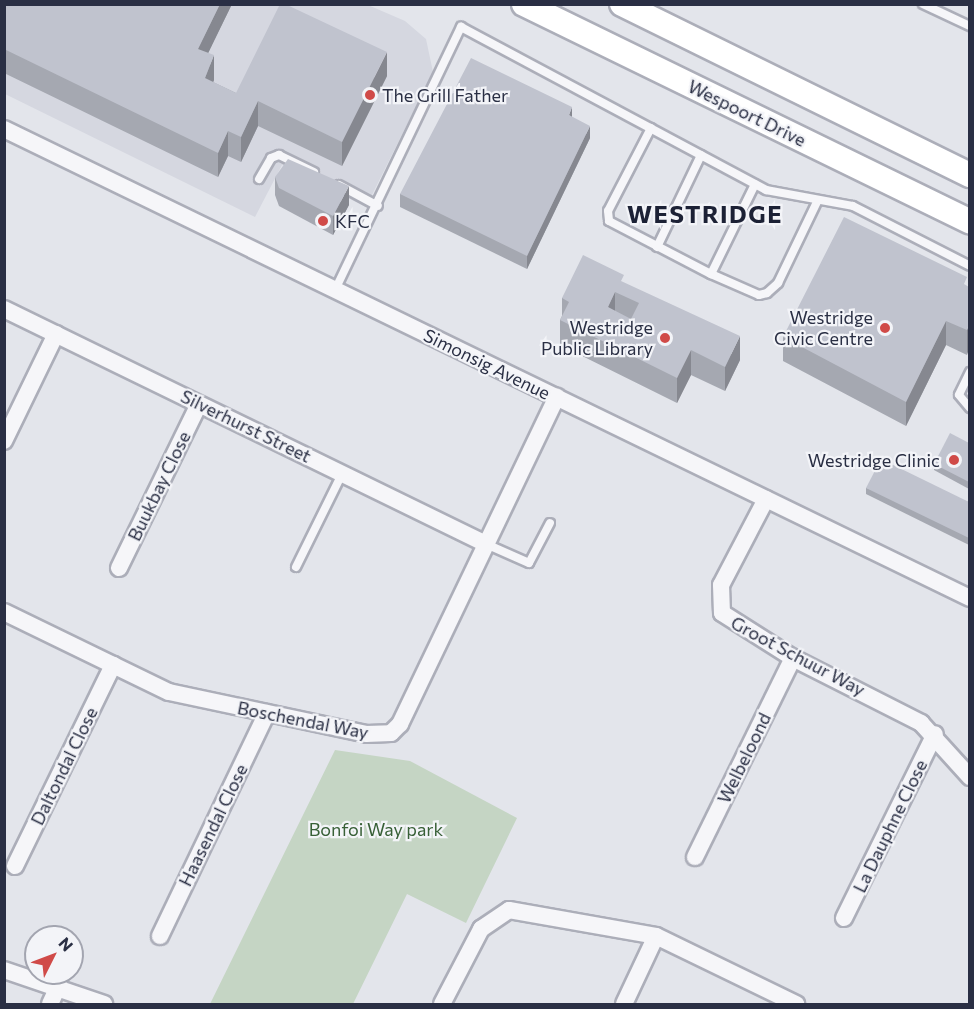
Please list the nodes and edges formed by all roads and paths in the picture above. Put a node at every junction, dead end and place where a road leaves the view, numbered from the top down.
1 (524, 4) edge
2 (622, 4) edge
3 (923, 4) edge
4 (969, 26) edge
5 (651, 128) junction
6 (4, 129) edge
7 (700, 154) junction
8 (969, 175) edge
9 (259, 179) dead end
10 (755, 184) junction
11 (819, 200) junction
12 (378, 206) junction
13 (969, 222) edge
14 (657, 247) junction
15 (969, 266) edge
16 (711, 274) junction
17 (335, 290) junction
18 (4, 309) edge
19 (56, 334) junction
20 (969, 372) edge
21 (557, 397) junction
22 (199, 404) junction
23 (969, 408) edge
24 (4, 441) edge
25 (342, 474) junction
26 (766, 499) junction
27 (550, 523) dead end
28 (486, 544) junction
29 (296, 567) dead end
30 (119, 568) dead end
31 (969, 598) edge
32 (4, 612) edge
33 (793, 658) junction
34 (113, 666) junction
35 (267, 713) junction
36 (935, 734) junction
37 (969, 777) edge
38 (695, 857) dead end
39 (15, 866) dead end
40 (844, 918) dead end
41 (159, 936) dead end
42 (656, 936) junction
43 (4, 970) edge
44 (24, 975) edge
45 (59, 985) joint
46 (50, 1005) edge
47 (104, 1005) edge
48 (442, 1005) edge
49 (624, 1005) edge
50 (795, 1005) edge

1 - 13 main road, Wespoort Drive
2 - 8 main road
3 - 4 lane
5 - 7 lane
5 - 12 lane
5 - 14 lane
6 - 17 street, Simonsig Avenue
7 - 10 lane
7 - 14 lane
9 - 12 lane
10 - 11 lane
10 - 16 lane
11 - 15 lane
11 - 16 lane
12 - 17 lane
14 - 16 lane
17 - 21 street, Simonsig Avenue
18 - 19 street, Silverhurst Street
19 - 22 street, Silverhurst Street
19 - 24 street
20 - 23 lane
21 - 26 street, Simonsig Avenue
21 - 28 street, Boschendal Way
22 - 25 street, Silverhurst Street
22 - 30 street, Buukbay Close
25 - 28 street, Silverhurst Street
25 - 29 lane
26 - 31 street, Simonsig Avenue
26 - 33 street, Groot Schuur Way
27 - 28 lane
28 - 35 street, Boschendal Way
32 - 34 street, Boschendal Way
33 - 36 street, Groot Schuur Way
33 - 38 street, Welbeloond
34 - 35 street, Boschendal Way
34 - 39 street, Daltondal Close
35 - 41 street, Haasendal Close
36 - 37 street, Groot Schuur Way
36 - 40 street, La Dauphne Close
42 - 48 street
42 - 49 street
42 - 50 street
43 - 44 street
45 - 46 street
45 - 47 street

